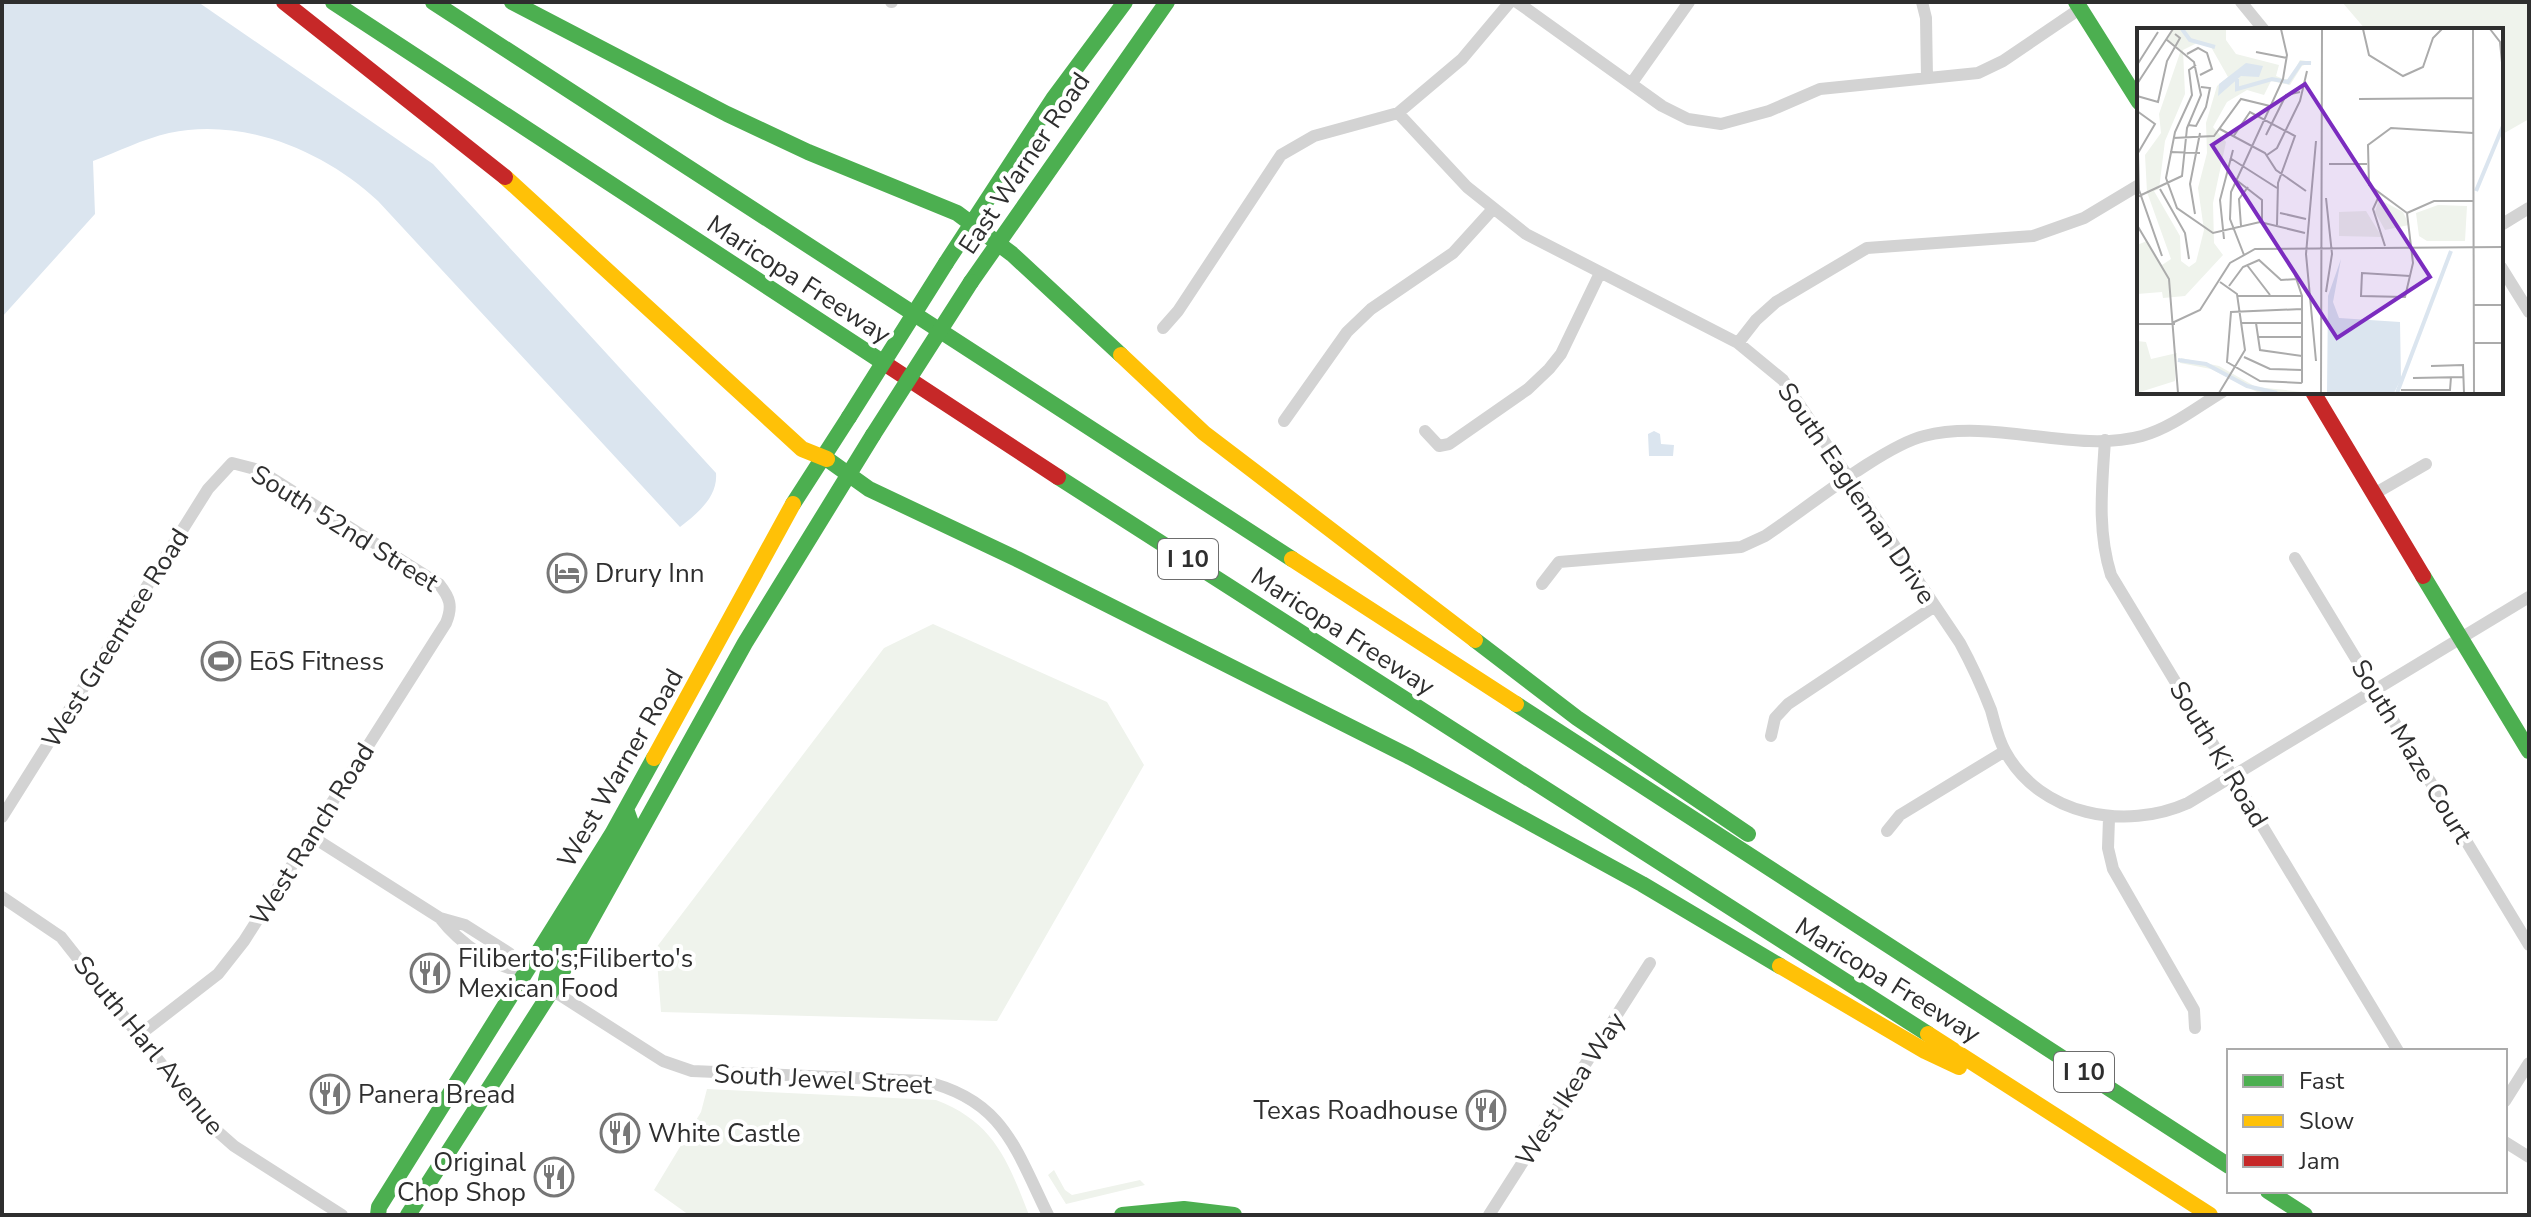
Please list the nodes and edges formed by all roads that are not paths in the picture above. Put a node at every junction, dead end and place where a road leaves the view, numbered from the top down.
1 (284, 2) edge
2 (333, 2) edge
3 (433, 2) edge
4 (512, 2) edge
5 (1125, 2) edge
6 (1167, 2) edge
7 (1510, 2) edge
8 (1517, 2) edge
9 (1689, 2) edge
10 (1922, 2) edge
11 (2241, 2) edge
12 (2078, 5) edge
13 (2262, 28) edge
14 (1927, 78) junction
15 (1631, 84) junction
16 (2137, 99) edge
17 (1398, 113) junction
18 (2137, 186) edge
19 (2529, 208) edge
20 (1492, 210) junction
21 (972, 223) junction
22 (2503, 224) edge
23 (998, 242) junction
24 (2503, 270) edge
25 (1600, 273) junction
26 (2529, 312) edge
27 (1163, 328) dead end
28 (897, 340) joint
29 (1738, 343) junction
30 (924, 355) joint
31 (2219, 394) edge
32 (2314, 394) edge
33 (1284, 421) dead end
34 (1425, 431) dead end
35 (2105, 440) junction
36 (824, 457) junction
37 (232, 463) joint
38 (2426, 464) dead end
39 (849, 473) junction
40 (1850, 478) junction
41 (2374, 494) junction
42 (2295, 558) dead end
43 (1542, 584) dead end
44 (2529, 597) edge
45 (451, 604) joint
46 (1935, 606) junction
47 (2460, 638) junction
48 (2375, 691) junction
49 (1771, 736) dead end
50 (2005, 751) junction
51 (2529, 751) edge
52 (2232, 776) junction
53 (626, 809) junction
54 (2, 817) edge
55 (2109, 818) junction
56 (1887, 831) dead end
57 (311, 836) junction
58 (2, 897) edge
59 (2529, 945) edge
60 (1650, 963) dead end
61 (526, 973) junction
62 (1939, 977) junction
63 (552, 990) junction
64 (2195, 1028) dead end
65 (138, 1036) junction
66 (2397, 1049) edge
67 (2529, 1063) edge
68 (2507, 1098) edge
69 (2048, 1109) junction
70 (2507, 1143) edge
71 (2529, 1157) edge
72 (2227, 1165) edge
73 (2271, 1193) edge
74 (342, 1215) edge
75 (378, 1215) edge
76 (408, 1215) edge
77 (1048, 1215) edge
78 (1122, 1215) edge
79 (1234, 1215) edge
80 (1489, 1215) edge
81 (2210, 1215) edge
82 (2305, 1215) edge

1 - 36 main road
2 - 69 main road, Maricopa Freeway / I 10
3 - 62 main road, Maricopa Freeway / I 10
4 - 21 main road
5 - 21 main road, East Warner Road
6 - 23 main road, East Warner Road
7 - 17 street
8 - 15 street
9 - 15 street
10 - 14 street
11 - 13 street
12 - 14 street
12 - 16 main road
14 - 15 street
17 - 20 street, South Eagleman Drive
17 - 27 street
18 - 29 street
19 - 22 street
20 - 25 street, South Eagleman Drive
20 - 33 street
21 - 23 main road
21 - 28 main road, East Warner Road, bridge
23 - 30 main road, East Warner Road, bridge
23 - 62 main road
24 - 26 street
25 - 29 street, South Eagleman Drive
25 - 34 street
28 - 36 main road, West Warner Road, bridge
29 - 40 street, South Eagleman Drive
30 - 39 main road, West Warner Road, bridge
31 - 35 street
32 - 41 main road
35 - 40 street
35 - 52 street, South Ki Road
36 - 39 main road
36 - 53 main road, West Warner Road
37 - 45 street, South 52nd Street
37 - 54 street, West Greentree Road
38 - 41 street
39 - 63 main road, West Warner Road
39 - 69 main road
40 - 43 street
40 - 46 street, South Eagleman Drive
41 - 47 main road
42 - 48 street, South Maze Court
44 - 47 street, South Eagleman Drive
45 - 57 street, West Ranch Road
46 - 49 street
46 - 50 street, South Eagleman Drive
47 - 48 street, South Eagleman Drive
47 - 51 main road
48 - 52 street, South Eagleman Drive
48 - 59 street, South Maze Court
50 - 55 street, South Eagleman Drive
50 - 56 street
52 - 55 street, South Eagleman Drive
52 - 66 street, South Ki Road
53 - 61 main road, West Warner Road
53 - 63 main road
55 - 64 street
57 - 61 street
57 - 65 street, West Ranch Road
58 - 65 street, South Harl Avenue
60 - 80 street, West Ikea Way
61 - 75 main road, West Warner Road
62 - 72 main road, Maricopa Freeway / I 10
63 - 76 main road, West Warner Road
63 - 77 street, South Jewel Street
65 - 74 street, South Harl Avenue
67 - 68 street
69 - 81 main road, Maricopa Freeway / I 10
70 - 71 street
73 - 82 main road
78 - 79 main road

